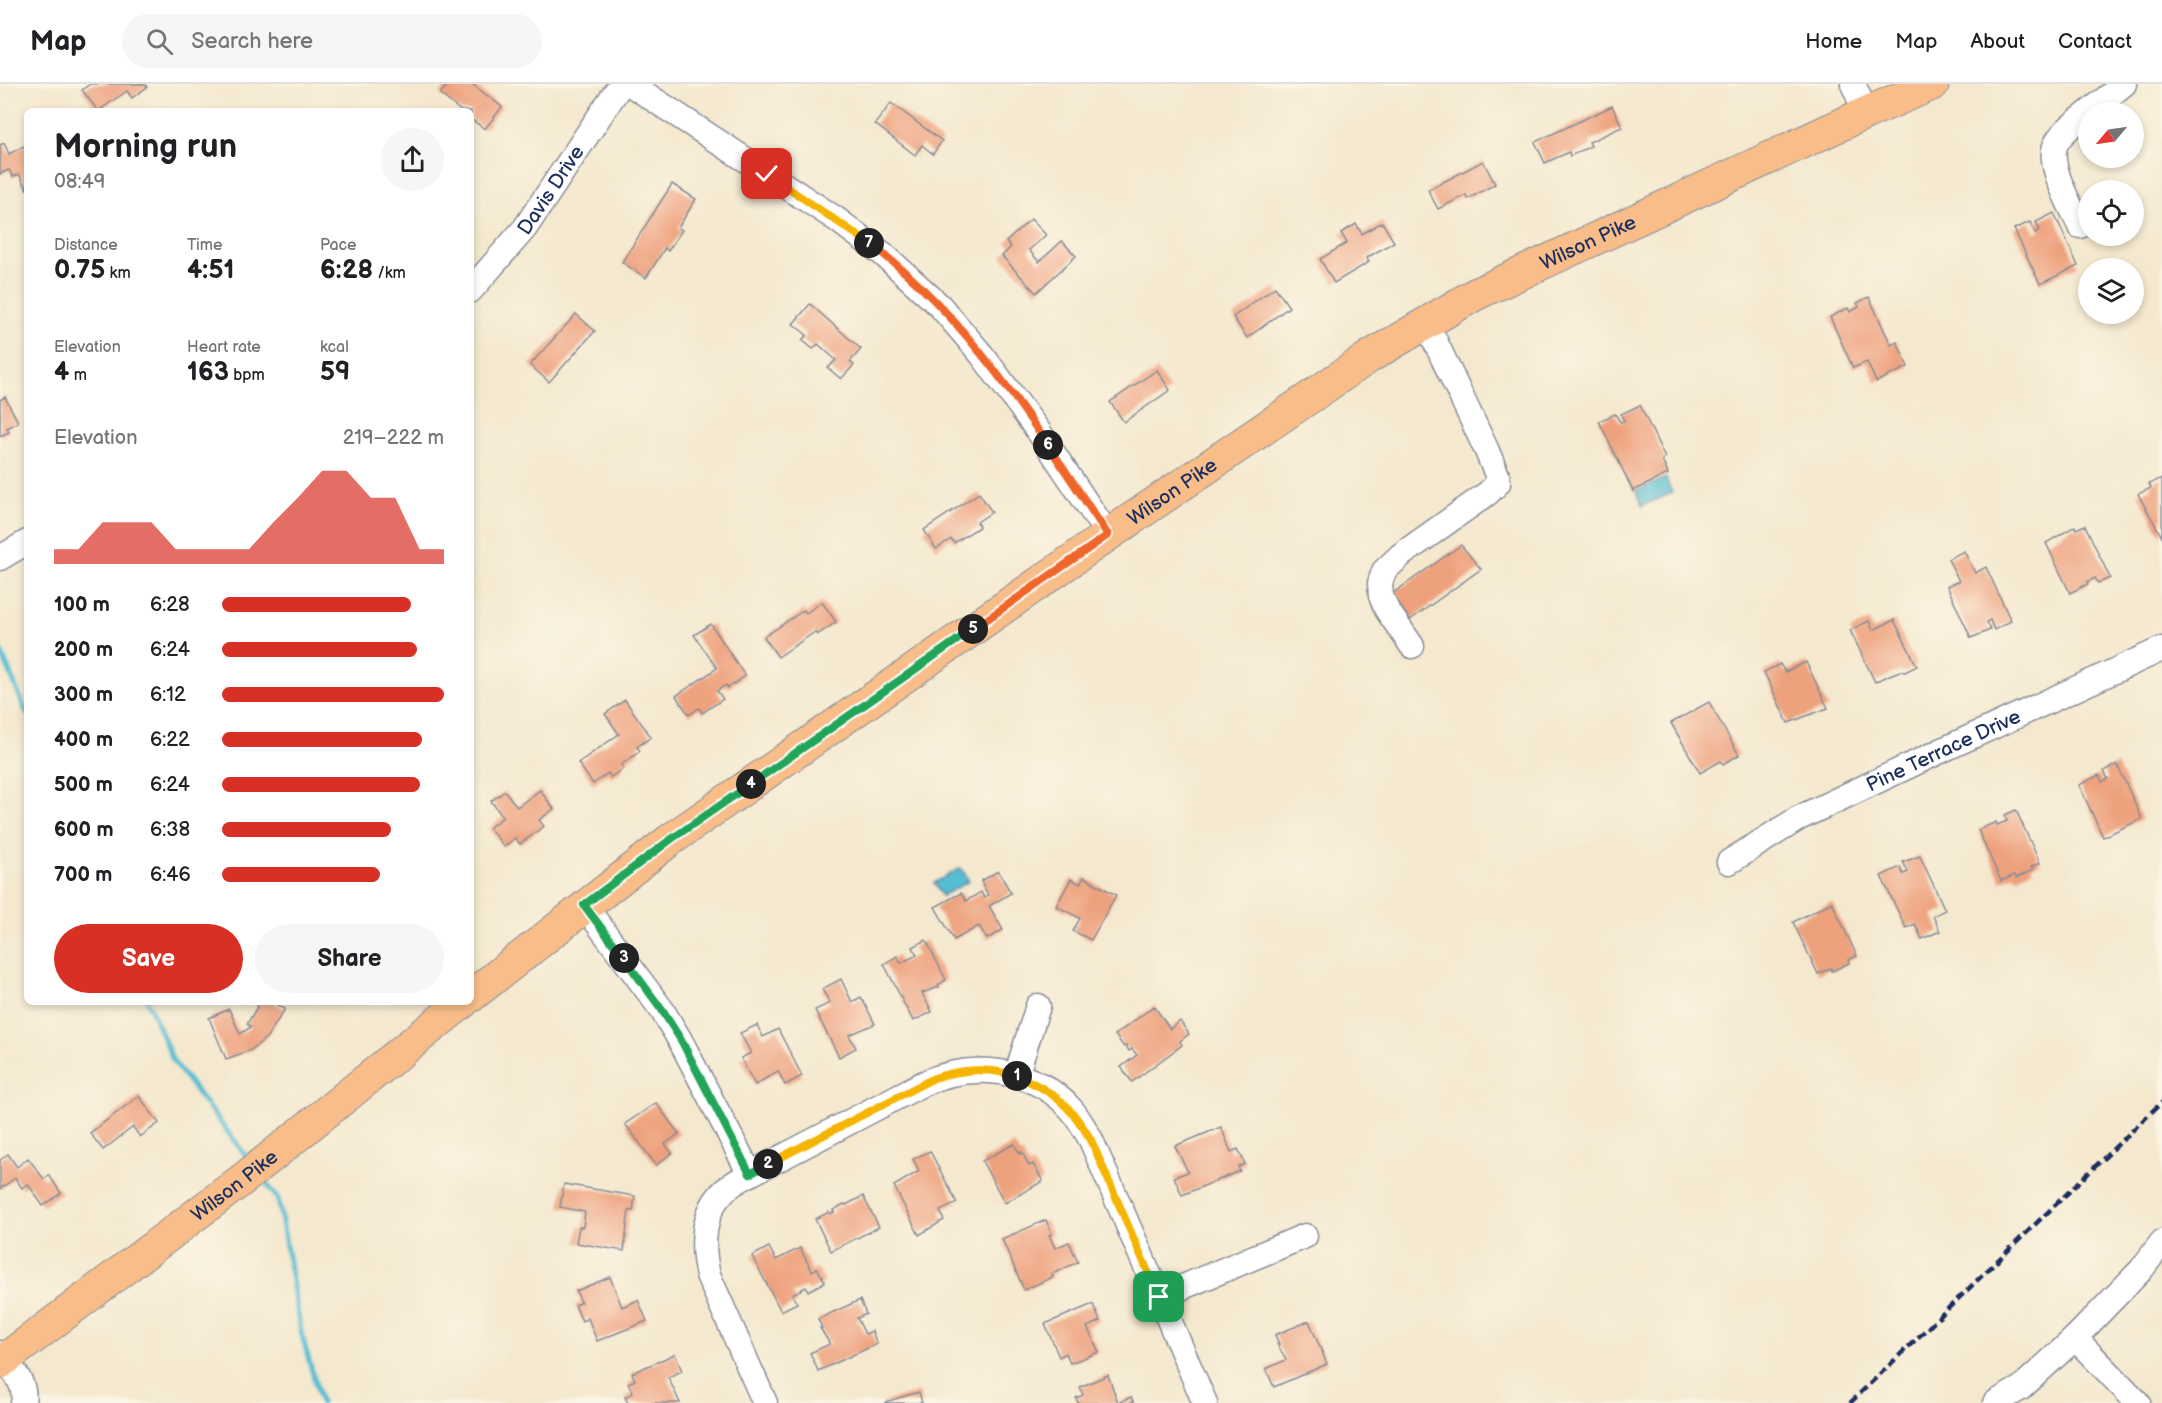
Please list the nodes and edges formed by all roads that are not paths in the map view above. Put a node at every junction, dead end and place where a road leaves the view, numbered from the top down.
1 (621, 84) edge
2 (630, 84) edge
3 (1853, 84) edge
4 (1933, 84) edge
5 (2124, 84) edge
6 (2102, 102) edge
7 (1866, 113) junction
8 (2078, 122) edge
9 (2078, 221) edge
10 (474, 287) edge
11 (1426, 322) junction
12 (1108, 535) junction
13 (24, 544) edge
14 (0, 558) edge
15 (1412, 645) dead end
16 (2162, 649) edge
17 (1729, 862) dead end
18 (584, 905) junction
19 (474, 994) edge
20 (459, 1005) edge
21 (1038, 1006) dead end
22 (1016, 1076) junction
23 (750, 1174) junction
24 (1305, 1236) dead end
25 (2162, 1242) edge
26 (1159, 1297) junction
27 (2075, 1338) junction
28 (1, 1358) edge
29 (2029, 1396) edge
30 (23, 1403) edge
31 (765, 1403) edge
32 (1204, 1403) edge
33 (1995, 1403) edge
34 (2138, 1403) edge

1 - 10 street, Davis Drive
2 - 12 street
3 - 7 street
4 - 7 main road, Wilson Pike
5 - 6 street
7 - 11 main road, Wilson Pike
8 - 9 street
11 - 12 main road, Wilson Pike
11 - 15 street
12 - 18 main road, Wilson Pike
13 - 14 street
16 - 17 street, Pine Terrace Drive
18 - 19 main road, Wilson Pike
18 - 23 street
20 - 28 main road, Wilson Pike
21 - 22 street
22 - 23 street
22 - 26 street
23 - 31 street
24 - 26 street
25 - 27 street
26 - 32 street
27 - 29 street
27 - 34 street
28 - 30 street
29 - 33 street

